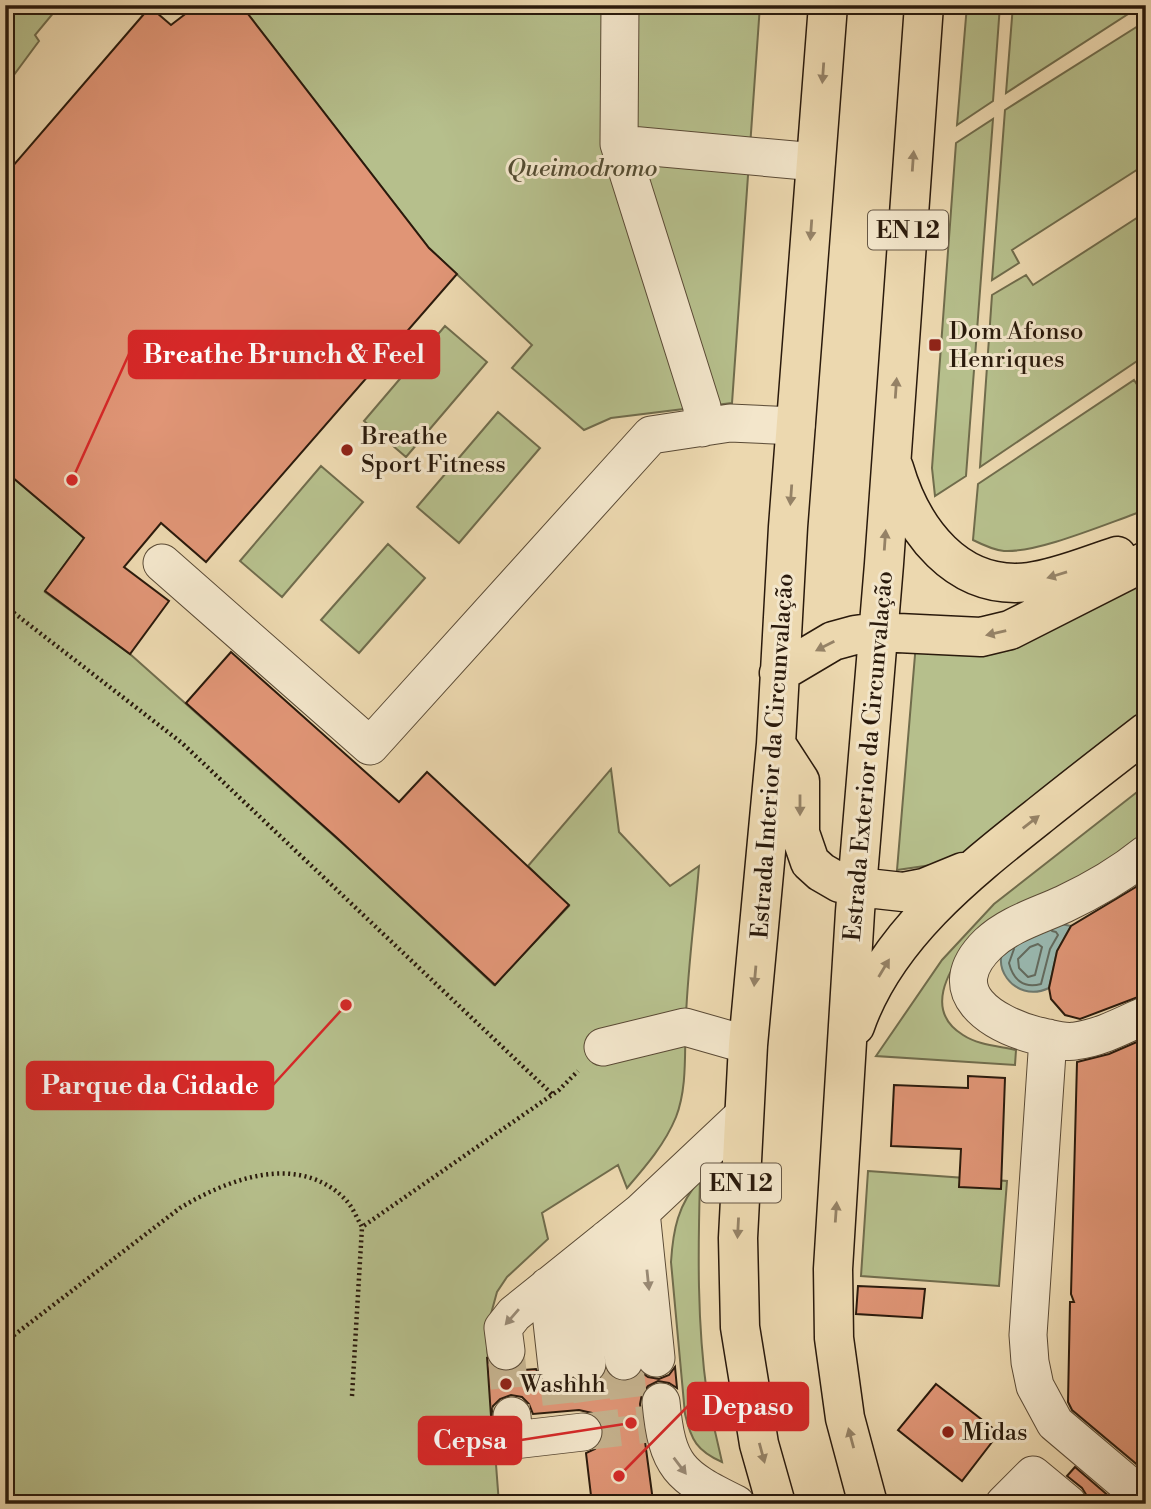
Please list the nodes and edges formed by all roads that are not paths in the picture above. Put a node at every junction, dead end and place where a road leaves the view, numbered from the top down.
1 (620, 5) edge
2 (828, 5) edge
3 (924, 5) edge
4 (619, 144) junction
5 (816, 162) junction
6 (796, 426) junction
7 (702, 428) junction
8 (891, 456) junction
9 (1146, 547) edge
10 (1146, 561) edge
11 (162, 563) dead end
12 (877, 632) junction
13 (779, 673) junction
14 (1146, 732) edge
15 (776, 744) junction
16 (1146, 854) edge
17 (978, 864) junction
18 (858, 887) junction
19 (1146, 1015) edge
20 (1048, 1038) junction
21 (748, 1045) junction
22 (603, 1047) road end
23 (846, 1052) junction
24 (744, 1115) junction
25 (641, 1212) junction
26 (607, 1239) junction
27 (561, 1276) junction
28 (506, 1351) tunnel mouth
29 (572, 1365) tunnel mouth
30 (512, 1416) tunnel mouth
31 (658, 1416) tunnel mouth
32 (570, 1425) tunnel mouth
33 (1146, 1500) edge
34 (736, 1504) edge
35 (776, 1504) edge
36 (869, 1504) edge
37 (1004, 1504) edge
38 (1068, 1504) edge

1 - 4 street
2 -> 5 main road, Estrada Interior da Circunvalação / EN 12
8 -> 3 main road, Estrada Exterior da Circunvalação / EN 12
4 - 5 street
4 - 7 street
5 -> 6 main road, Estrada Interior da Circunvalação / EN 12
6 - 7 street
6 -> 13 main road, Estrada Interior da Circunvalação / EN 12
7 - 11 street
9 -> 8 main road
12 -> 8 main road, Estrada Exterior da Circunvalação / EN 12
10 -> 12 main road
12 -> 13 main road
12 - 18 main road, Estrada Exterior da Circunvalação / EN 12
13 - 15 main road, Estrada Interior da Circunvalação / EN 12
17 -> 14 main road
15 -> 18 main road
15 -> 21 main road, Estrada Interior da Circunvalação / EN 12
16 - 20 street
17 - 18 main road
23 -> 17 main road
18 - 23 main road, Estrada Exterior da Circunvalação / EN 12
19 - 20 street
20 - 33 street
21 - 22 street
21 - 24 main road, Estrada Interior da Circunvalação / EN 12
36 -> 23 main road, Estrada Exterior da Circunvalação / EN 12
24 - 25 street
24 -> 35 main road, Estrada Interior da Circunvalação / EN 12
25 - 26 street
25 -> 26 street
26 - 27 street
27 -> 28 street
27 - 29 street
30 - 32 street
31 -> 34 street
37 - 38 street

